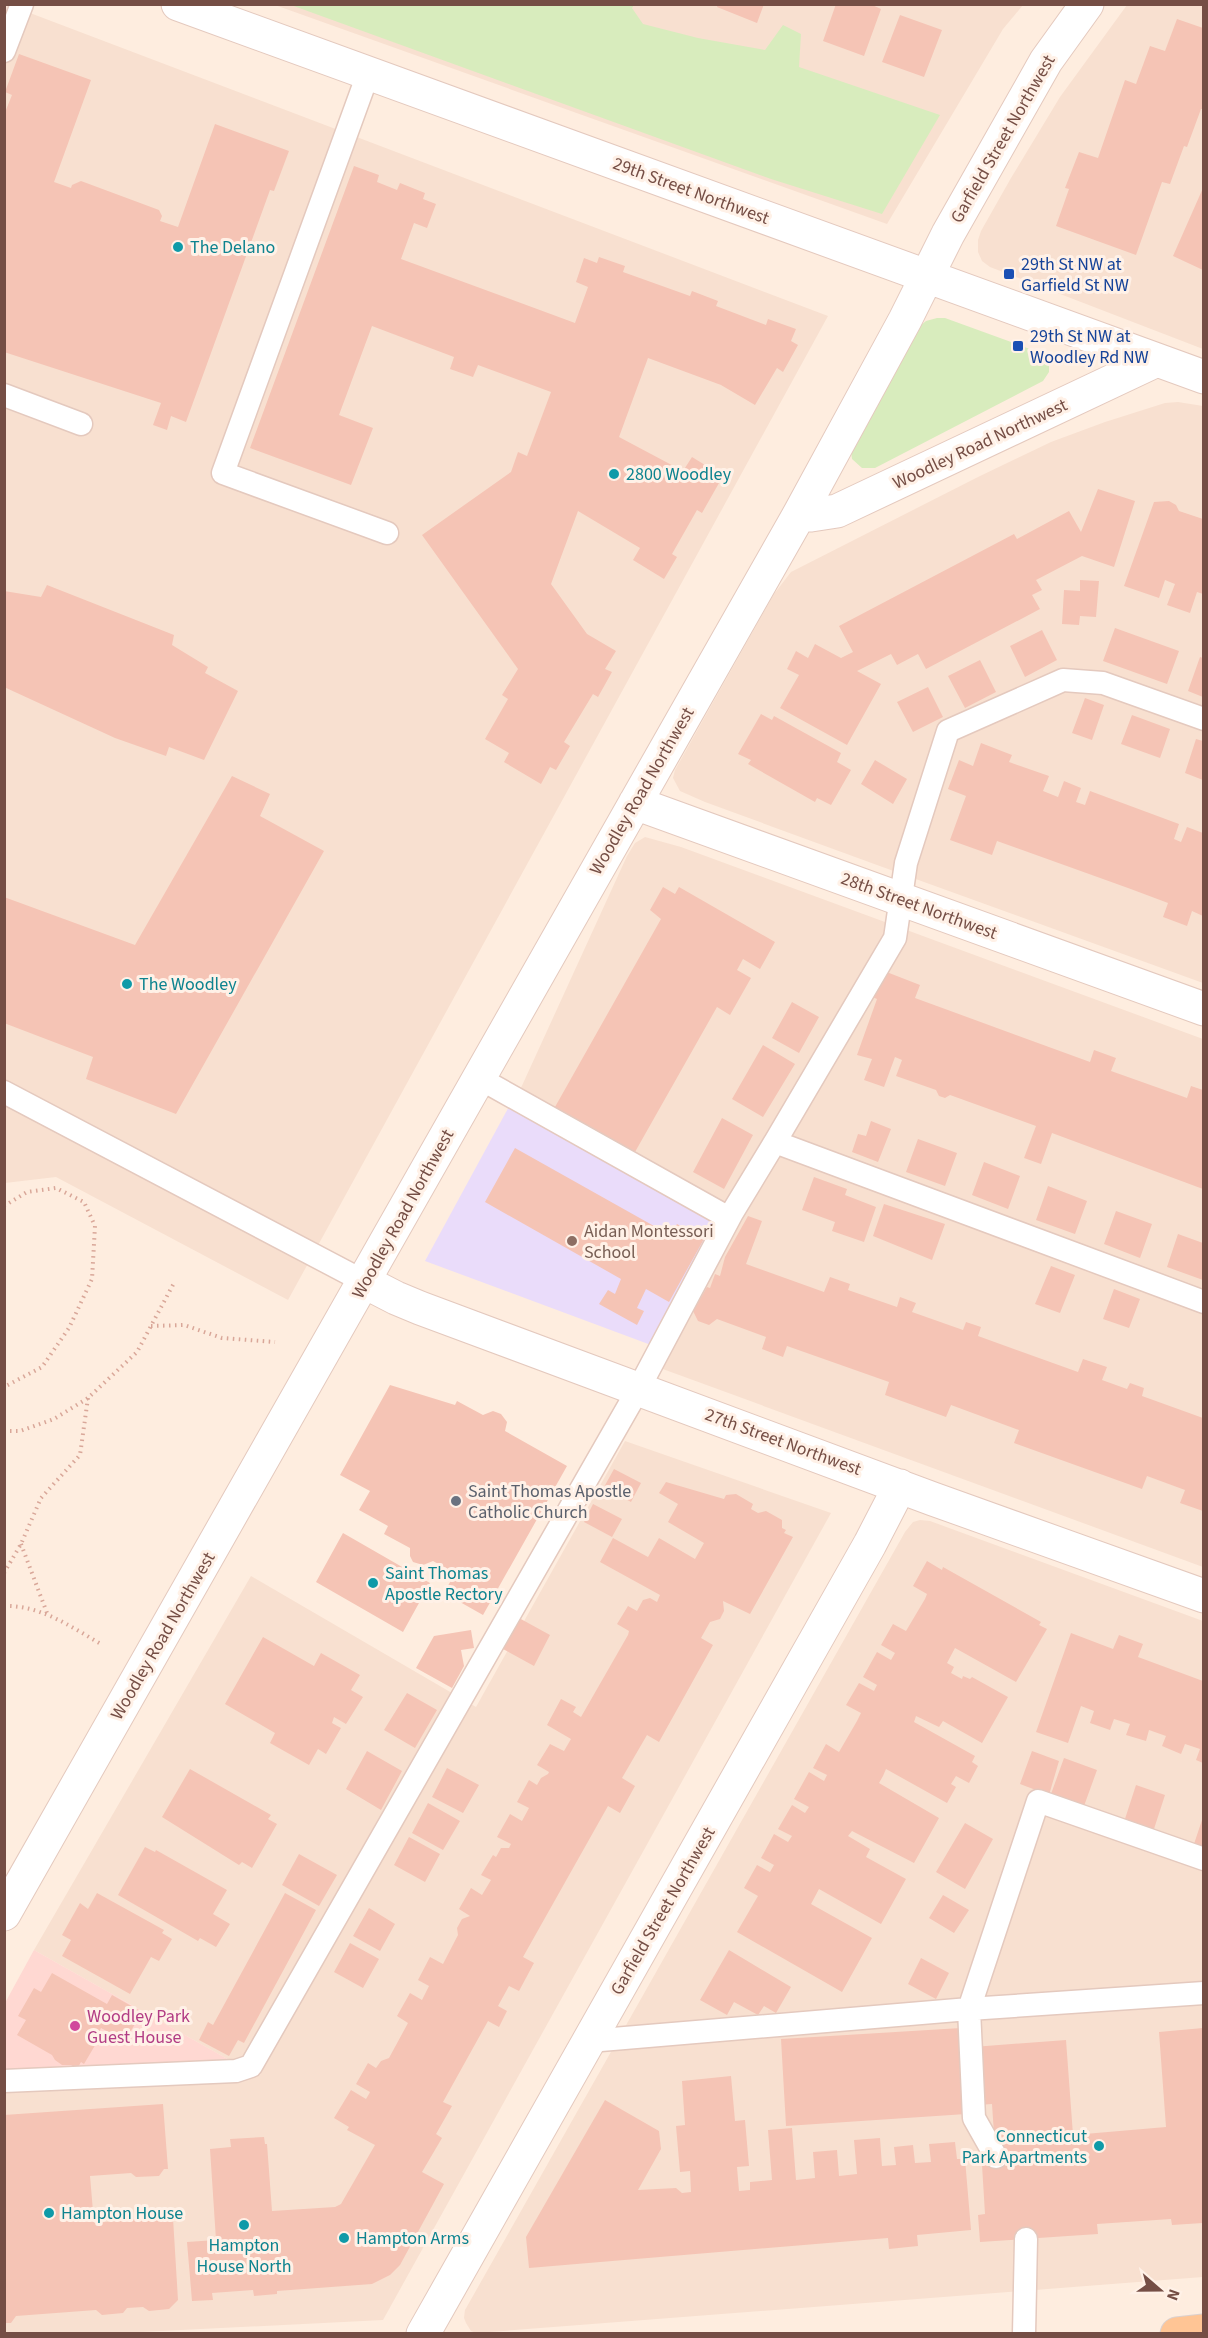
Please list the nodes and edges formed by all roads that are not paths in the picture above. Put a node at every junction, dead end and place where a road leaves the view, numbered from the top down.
1 (22, 4) edge
2 (178, 4) edge
3 (1086, 5) edge
4 (4, 51) edge
5 (368, 74) junction
6 (926, 278) junction
7 (1157, 360) junction
8 (1203, 377) edge
9 (4, 395) edge
10 (81, 424) dead end
11 (800, 513) junction
12 (387, 533) dead end
13 (1203, 719) edge
14 (635, 803) junction
15 (900, 899) junction
16 (1203, 1009) edge
17 (479, 1078) junction
18 (4, 1092) edge
19 (775, 1142) junction
20 (729, 1218) junction
21 (364, 1282) junction
22 (1203, 1302) edge
23 (639, 1389) junction
24 (900, 1486) junction
25 (1203, 1596) edge
26 (1203, 1859) edge
27 (4, 1914) edge
28 (1203, 1993) edge
29 (969, 2009) junction
30 (589, 2041) junction
31 (4, 2081) edge
32 (996, 2157) dead end
33 (1026, 2239) dead end
34 (1203, 2331) edge
35 (423, 2334) edge
36 (1024, 2334) edge
37 (1177, 2334) edge

1 - 4 lane
2 - 5 street, 29th Street Northwest
3 - 6 street, Garfield Street Northwest
5 - 6 street, 29th Street Northwest
5 - 12 lane
6 - 7 street, 29th Street Northwest
6 - 11 street, Woodley Road Northwest
7 - 8 street, 29th Street Northwest
7 - 11 street, Woodley Road Northwest
9 - 10 lane
11 - 14 street, Woodley Road Northwest
13 - 15 lane
14 - 15 street, 28th Street Northwest
14 - 17 street, Woodley Road Northwest
15 - 16 street, 28th Street Northwest
15 - 19 lane
17 - 20 lane
17 - 21 street, Woodley Road Northwest
18 - 21 lane
19 - 20 lane
19 - 22 lane
20 - 23 lane
21 - 23 street, 27th Street Northwest
21 - 27 street, Woodley Road Northwest
23 - 24 street, 27th Street Northwest
23 - 31 lane
24 - 25 street, 27th Street Northwest
24 - 30 street, Garfield Street Northwest
26 - 29 lane
28 - 29 lane
29 - 30 lane
29 - 32 lane
30 - 35 street, Garfield Street Northwest
33 - 36 lane
34 - 37 main road

